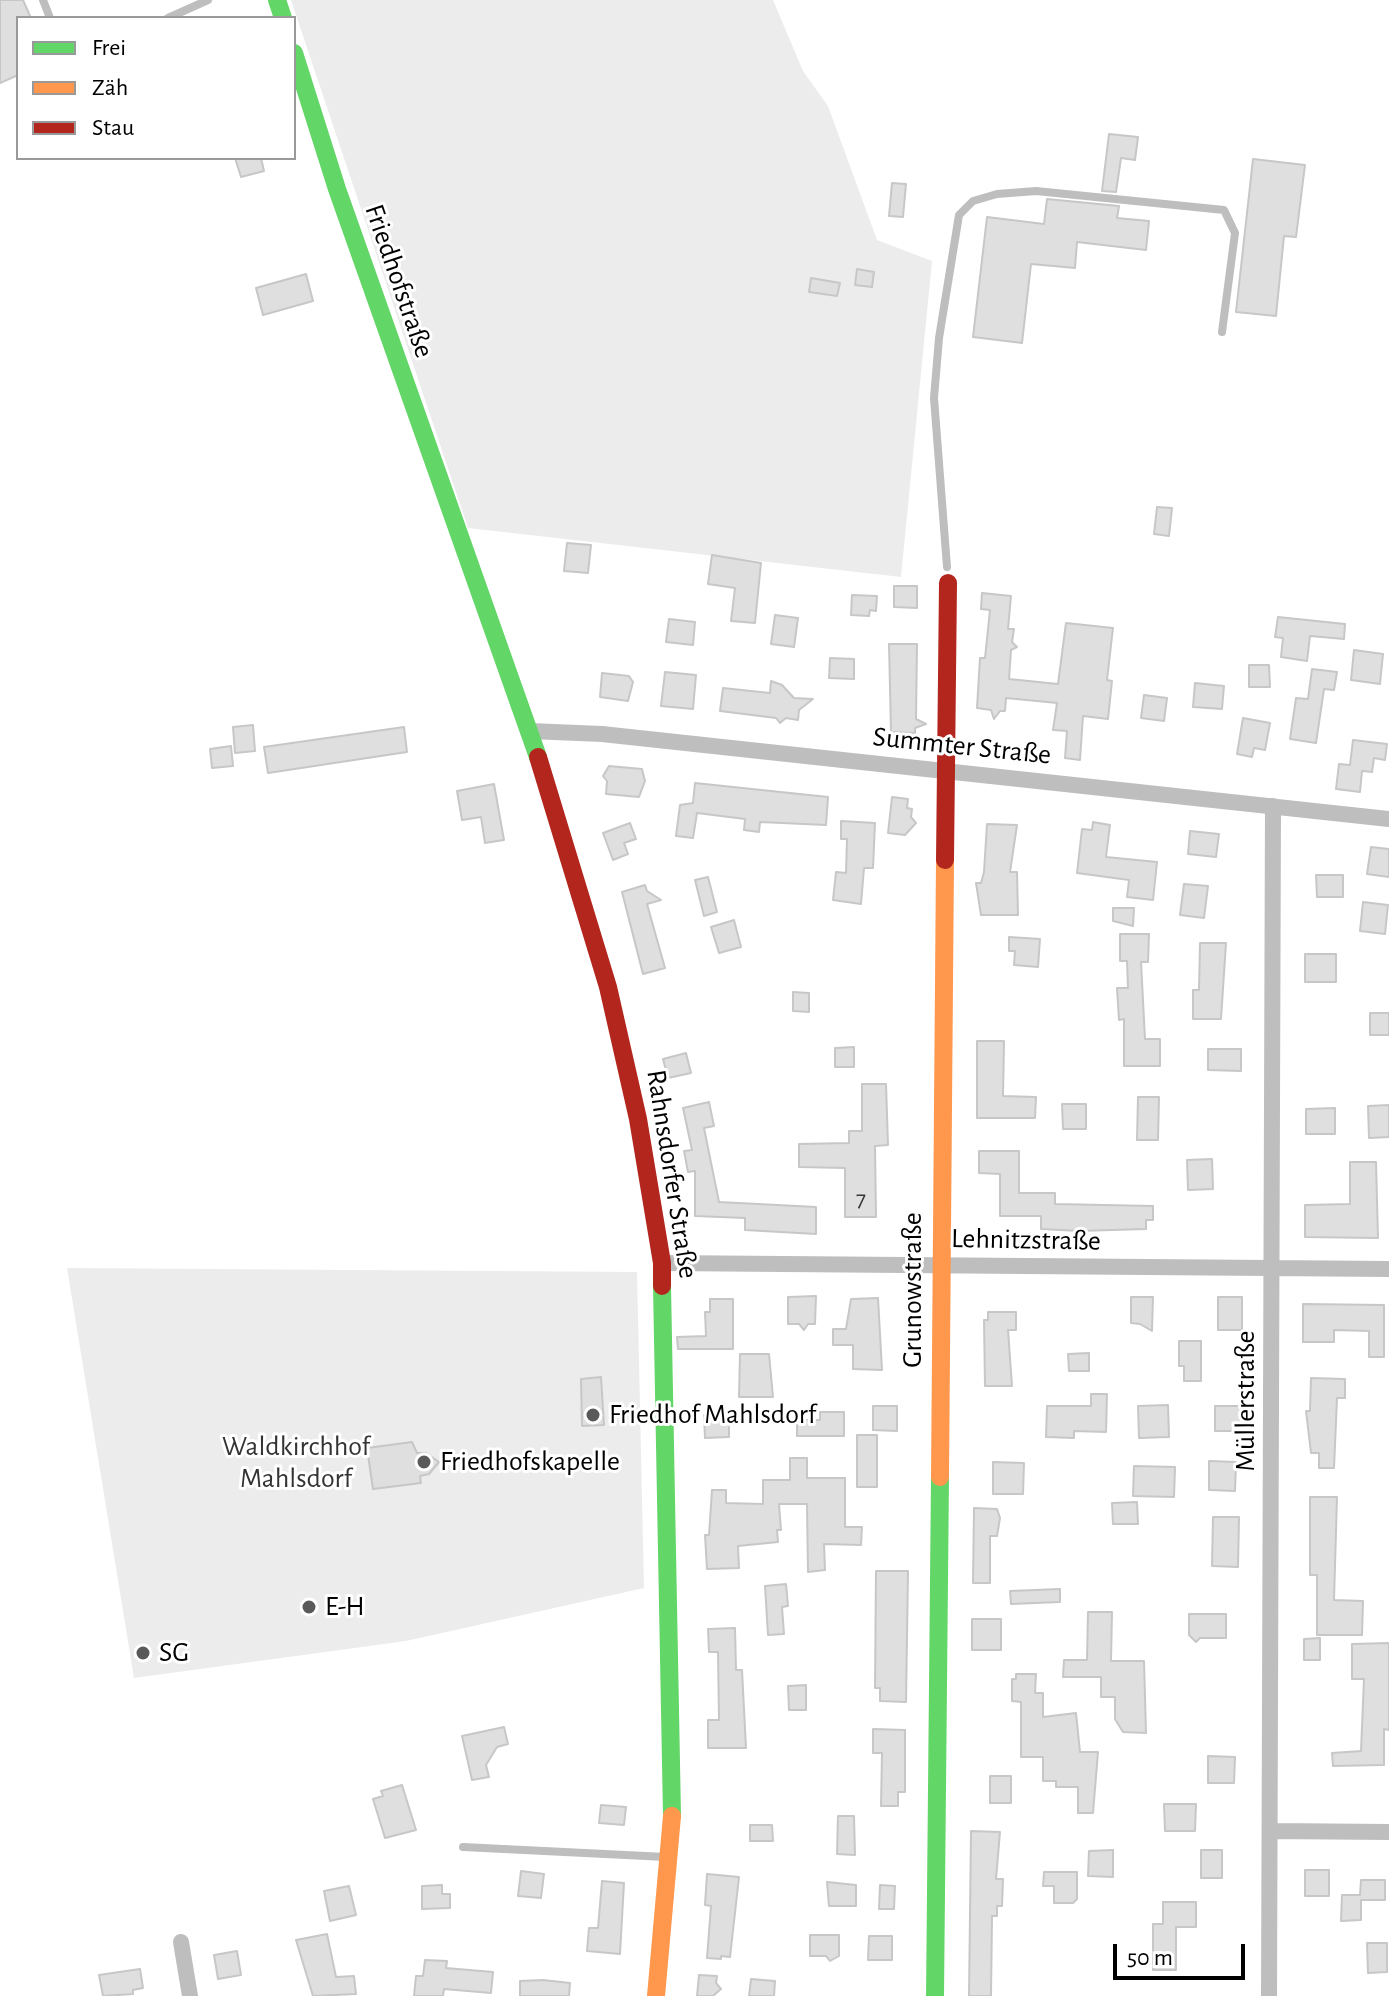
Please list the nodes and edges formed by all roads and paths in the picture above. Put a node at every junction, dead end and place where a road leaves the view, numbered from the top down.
1 (208, 0) edge
2 (172, 16) edge
3 (296, 59) edge
4 (1222, 332) dead end
5 (457, 526) joint
6 (947, 575) joint
7 (530, 731) junction
8 (946, 770) junction
9 (1273, 806) junction
10 (1389, 819) edge
11 (662, 1263) junction
12 (941, 1265) junction
13 (1271, 1269) junction
14 (1389, 1269) edge
15 (1271, 1831) junction
16 (1389, 1832) edge
17 (463, 1847) dead end
18 (668, 1858) junction
19 (181, 1942) dead end
20 (190, 1996) edge
21 (656, 1996) edge
22 (935, 1996) edge
23 (1269, 1996) edge

1 - 2 lane
3 - 5 street, Friedhofstraße
4 - 6 lane
5 - 7 street, Rahnsdorfer Straße
6 - 8 street, Grunowstraße
7 - 8 street, Summter Straße
7 - 11 street, Rahnsdorfer Straße
8 - 9 street, Summter Straße
8 - 12 street, Grunowstraße
9 - 10 street, Summter Straße
9 - 13 street, Müllerstraße
11 - 12 street, Lehnitzstraße
11 - 18 street, Rahnsdorfer Straße
12 - 13 street, Lehnitzstraße
12 - 22 street, Grunowstraße
13 - 14 street, Lehnitzstraße
13 - 15 street, Müllerstraße
15 - 16 street
15 - 23 street, Müllerstraße
17 - 18 lane
18 - 21 street, Rahnsdorfer Straße
19 - 20 street

